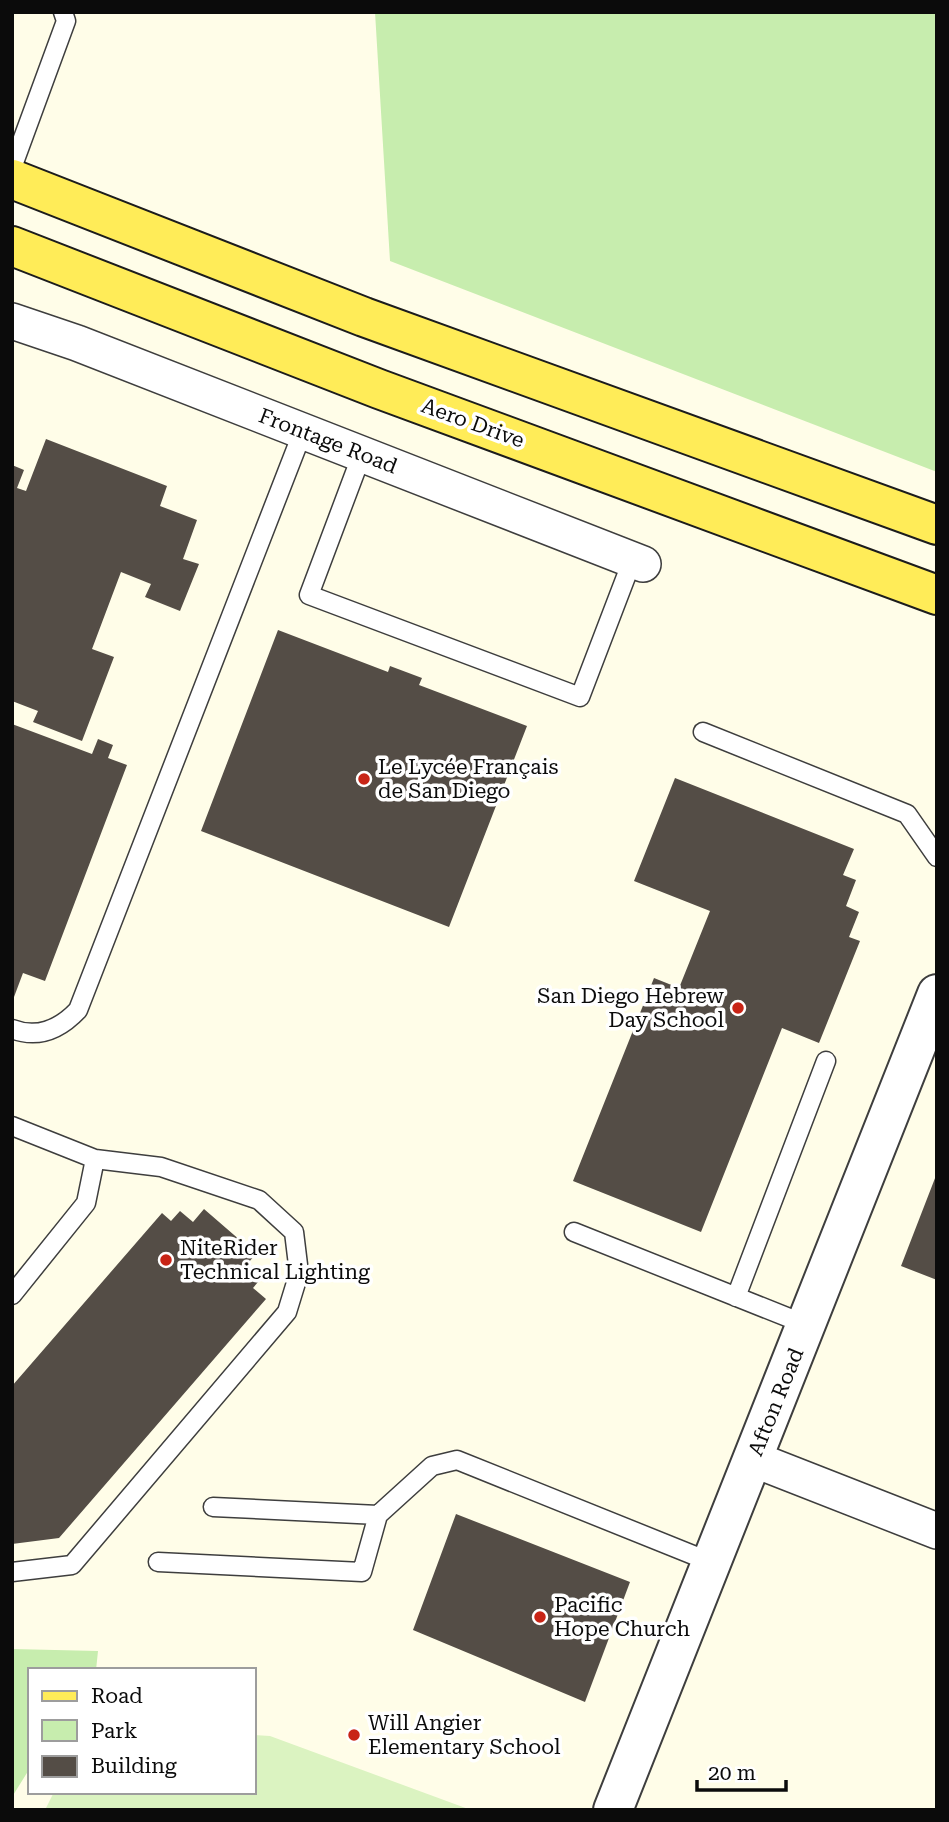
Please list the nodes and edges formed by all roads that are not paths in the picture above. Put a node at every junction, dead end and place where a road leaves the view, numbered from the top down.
1 (63, 12) edge
2 (12, 168) edge
3 (12, 179) edge
4 (12, 246) edge
5 (12, 321) edge
6 (303, 432) junction
7 (362, 454) junction
8 (937, 525) edge
9 (637, 563) joint
10 (937, 595) edge
11 (703, 732) dead end
12 (937, 857) edge
13 (937, 994) edge
14 (12, 1029) edge
15 (929, 1036) edge
16 (826, 1061) dead end
17 (12, 1126) edge
18 (95, 1159) junction
19 (574, 1232) dead end
20 (12, 1295) edge
21 (736, 1297) junction
22 (807, 1325) junction
23 (753, 1459) junction
24 (213, 1507) dead end
25 (378, 1516) junction
26 (937, 1531) edge
27 (158, 1562) dead end
28 (713, 1563) junction
29 (12, 1572) edge
30 (613, 1810) edge

1 - 2 lane
3 - 8 main road
4 - 10 main road, Aero Drive
5 - 6 street, Frontage Road
6 - 7 street, Frontage Road
6 - 14 lane
7 - 9 street, Frontage Road
7 - 9 lane
11 - 12 lane
13 - 15 street, Afton Road
15 - 22 street, Afton Road
16 - 21 lane
17 - 18 lane
18 - 20 lane
18 - 29 lane
19 - 21 lane
21 - 22 lane
22 - 23 street, Afton Road
23 - 26 street
23 - 28 street, Afton Road
24 - 25 lane
25 - 27 lane
25 - 28 lane
28 - 30 street, Afton Road

